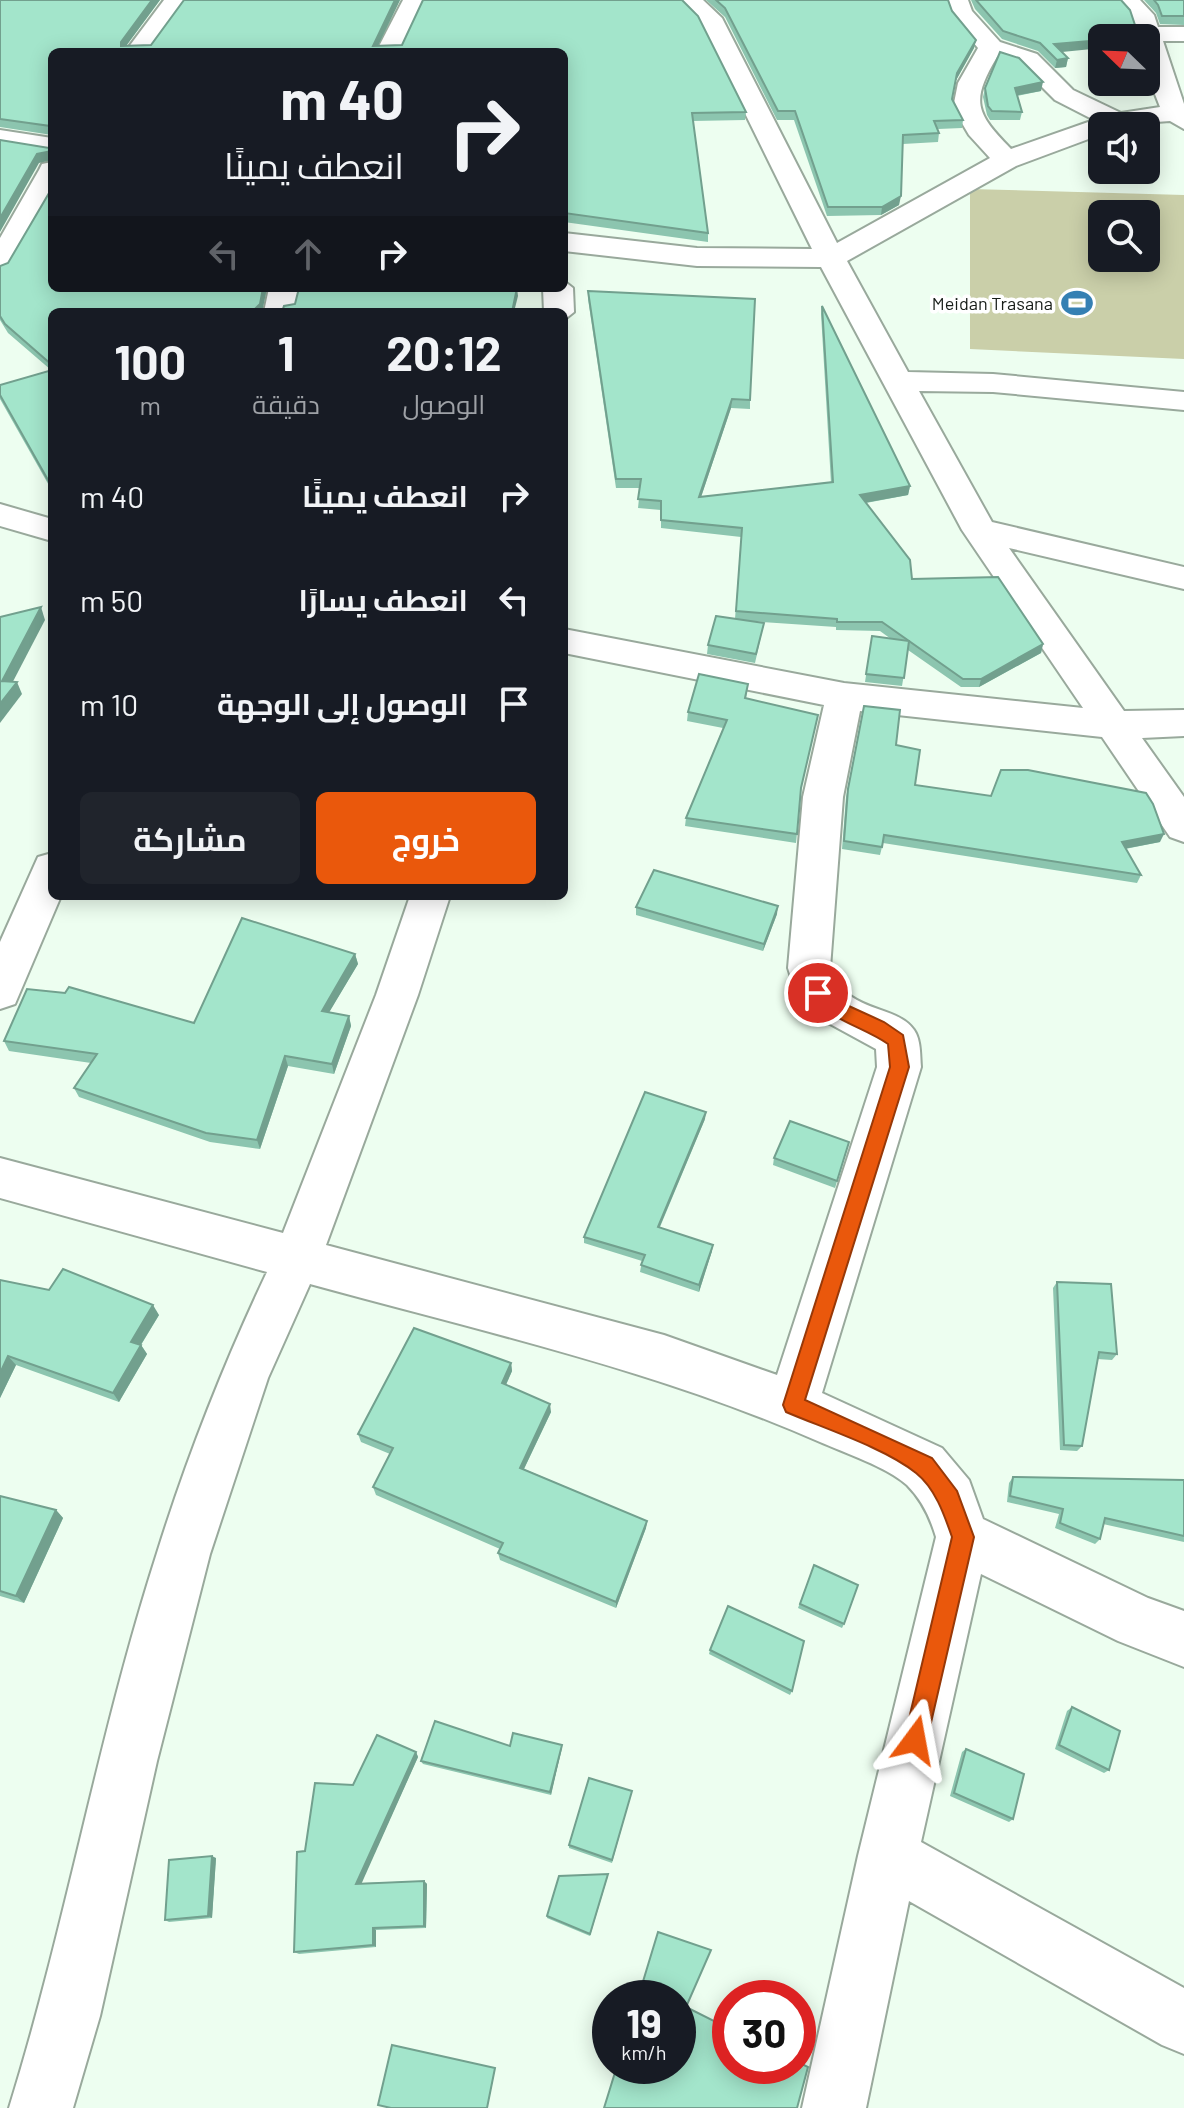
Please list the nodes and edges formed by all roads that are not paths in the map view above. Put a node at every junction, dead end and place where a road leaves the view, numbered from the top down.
1 (176, 0) edge
2 (415, 0) edge
3 (689, 0) edge
4 (956, 0) edge
5 (1127, 0) edge
6 (1145, 24) edge
7 (1160, 34) edge
8 (1184, 34) edge
9 (991, 47) junction
10 (140, 48) edge
11 (390, 48) edge
12 (1160, 75) edge
13 (1099, 112) edge
14 (1180, 117) edge
15 (1160, 118) edge
16 (1088, 130) edge
17 (0, 138) edge
18 (48, 145) edge
19 (1007, 160) junction
20 (48, 177) edge
21 (568, 242) edge
22 (831, 258) junction
23 (0, 263) edge
24 (899, 381) junction
25 (1184, 401) edge
26 (0, 515) edge
27 (48, 529) edge
28 (979, 530) junction
29 (1184, 578) edge
30 (568, 642) edge
31 (844, 696) junction
32 (1184, 723) edge
33 (1114, 725) junction
34 (1184, 827) edge
35 (48, 878) edge
36 (429, 900) edge
37 (0, 992) edge
38 (0, 1178) edge
39 (296, 1261) junction
40 (793, 1405) junction
41 (963, 1537) junction
42 (1184, 1639) edge
43 (888, 1856) junction
44 (1184, 2023) edge
45 (41, 2108) edge
46 (834, 2108) edge

1 - 10 street
2 - 11 street
3 - 22 street
4 - 9 street
5 - 6 street
7 - 8 street
9 - 13 street
9 - 19 street
12 - 14 street
14 - 15 street
16 - 19 street
17 - 18 street
19 - 22 street
20 - 23 street
21 - 22 street
22 - 24 street
24 - 25 street
24 - 28 street
26 - 27 street
28 - 29 street
28 - 33 street
30 - 31 street
31 - 33 street
31 - 40 street
32 - 33 street
33 - 34 street
35 - 37 street
36 - 39 street
38 - 39 street
39 - 40 street
39 - 45 street
40 - 41 street
41 - 42 street
41 - 43 street
43 - 44 street
43 - 46 street

